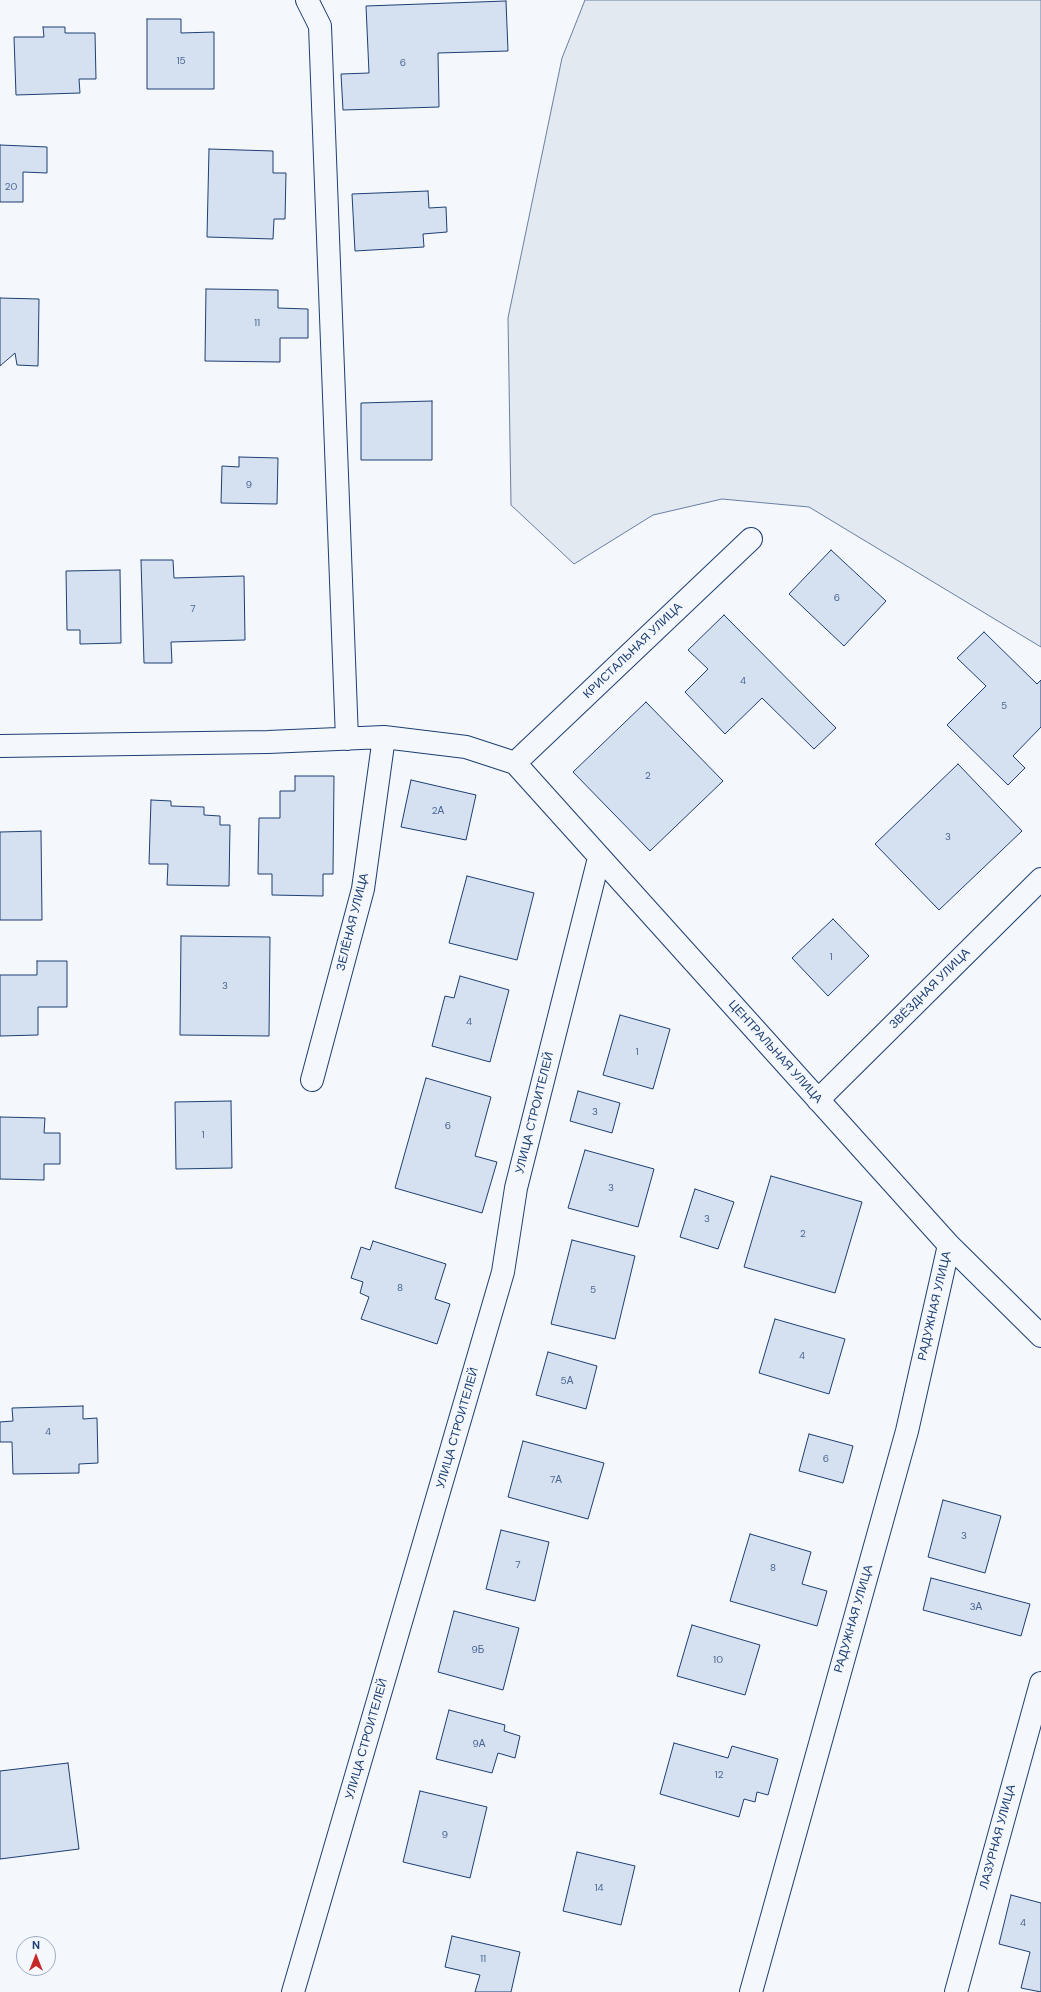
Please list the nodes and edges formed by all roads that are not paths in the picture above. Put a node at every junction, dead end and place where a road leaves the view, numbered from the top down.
1 (307, 0) edge
2 (752, 539) dead end
3 (384, 736) junction
4 (347, 739) junction
5 (0, 746) edge
6 (515, 763) junction
7 (599, 858) junction
8 (1041, 878) edge
9 (312, 1080) dead end
10 (818, 1100) junction
11 (949, 1245) junction
12 (1041, 1336) edge
13 (1041, 1683) edge
14 (293, 1992) edge
15 (750, 1992) edge
16 (956, 1992) edge

1 - 4 street
2 - 6 street, КРИСТАЛЬНАЯ УЛИЦА
3 - 4 street
3 - 6 street
3 - 9 street, ЗЕЛЁНАЯ УЛИЦА
4 - 5 street
6 - 7 street, ЦЕНТРАЛЬНАЯ УЛИЦА
7 - 10 street, ЦЕНТРАЛЬНАЯ УЛИЦА
7 - 14 street, УЛИЦА СТРОИТЕЛЕЙ
8 - 10 street, ЗВЁЗДНАЯ УЛИЦА
10 - 11 street, ЦЕНТРАЛЬНАЯ УЛИЦА
11 - 12 street, ЦЕНТРАЛЬНАЯ УЛИЦА
11 - 15 street, РАДУЖНАЯ УЛИЦА
13 - 16 street, ЛАЗУРНАЯ УЛИЦА

